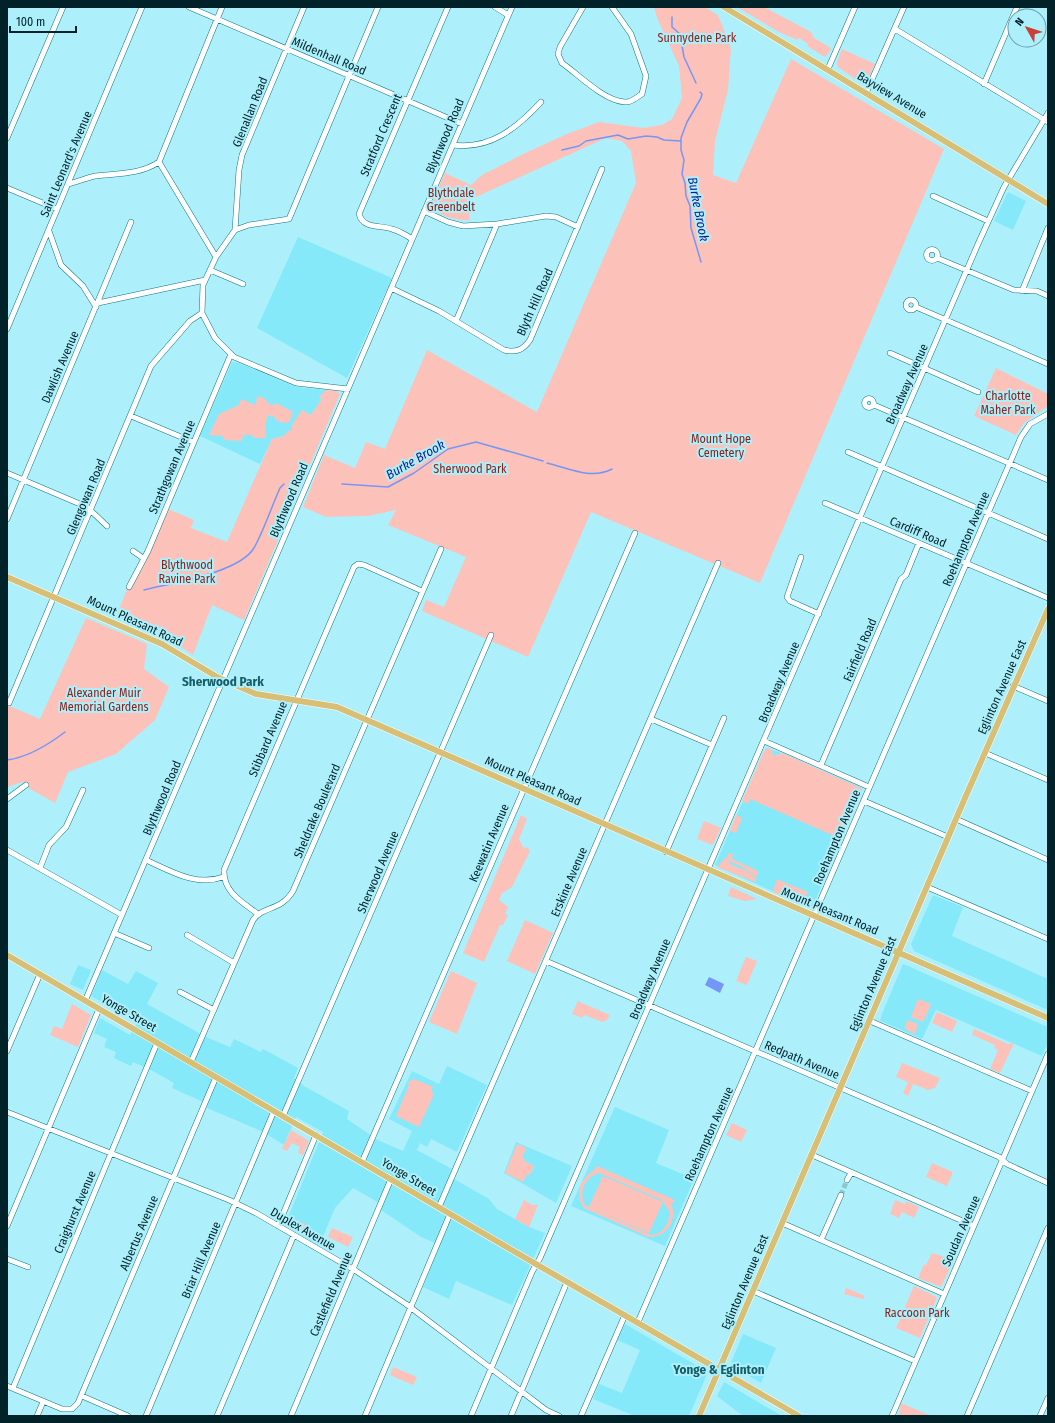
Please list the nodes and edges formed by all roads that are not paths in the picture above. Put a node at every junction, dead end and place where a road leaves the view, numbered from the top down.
1 (62, 7) edge
2 (142, 7) edge
3 (189, 7) edge
4 (222, 7) edge
5 (304, 7) edge
6 (378, 7) edge
7 (448, 7) edge
8 (495, 7) edge
9 (512, 7) edge
10 (583, 7) edge
11 (612, 7) edge
12 (724, 7) edge
13 (855, 7) edge
14 (904, 7) edge
15 (1017, 7) edge
16 (508, 15) junction
17 (217, 19) junction
18 (895, 29) junction
19 (287, 48) junction
20 (828, 69) junction
21 (349, 75) junction
22 (984, 84) junction
23 (866, 93) junction
24 (407, 100) junction
25 (541, 102) dead end
26 (1048, 112) edge
27 (1046, 121) edge
28 (462, 124) junction
29 (7, 138) edge
30 (453, 145) junction
31 (159, 162) junction
32 (602, 169) dead end
33 (1008, 180) junction
34 (68, 184) junction
35 (7, 188) edge
36 (933, 196) dead end
37 (1048, 204) edge
38 (57, 209) junction
39 (424, 211) junction
40 (988, 221) junction
41 (131, 222) dead end
42 (497, 224) junction
43 (578, 227) junction
44 (1048, 228) edge
45 (235, 230) junction
46 (49, 231) junction
47 (412, 238) junction
48 (216, 257) junction
49 (937, 258) dead end
50 (210, 270) junction
51 (967, 270) junction
52 (205, 280) junction
53 (243, 284) dead end
54 (391, 288) junction
55 (1022, 291) junction
56 (1048, 296) edge
57 (97, 305) junction
58 (916, 307) dead end
59 (202, 313) junction
60 (946, 320) junction
61 (456, 321) junction
62 (7, 329) edge
63 (231, 354) junction
64 (890, 354) dead end
65 (1048, 364) edge
66 (924, 369) junction
67 (348, 389) junction
68 (978, 392) dead end
69 (874, 405) dead end
70 (131, 416) junction
71 (1047, 416) edge
72 (903, 418) junction
73 (193, 442) junction
74 (848, 452) dead end
75 (1009, 463) junction
76 (882, 467) junction
77 (7, 473) edge
78 (24, 480) junction
79 (1048, 480) edge
80 (825, 503) dead end
81 (91, 509) junction
82 (988, 513) junction
83 (860, 518) junction
84 (7, 519) edge
85 (107, 526) dead end
86 (635, 533) dead end
87 (1048, 539) edge
88 (919, 543) junction
89 (441, 549) dead end
90 (133, 552) dead end
91 (143, 558) junction
92 (801, 558) dead end
93 (718, 563) dead end
94 (966, 563) junction
95 (7, 577) edge
96 (129, 587) dead end
97 (422, 591) junction
98 (55, 597) junction
99 (1048, 598) edge
100 (1048, 609) edge
101 (819, 614) junction
102 (1046, 621) edge
103 (491, 634) dead end
104 (224, 680) junction
105 (1013, 686) junction
106 (296, 701) junction
107 (1048, 701) edge
108 (9, 703) dead end
109 (724, 718) dead end
110 (651, 719) junction
111 (367, 721) junction
112 (764, 741) junction
113 (712, 745) junction
114 (440, 753) junction
115 (985, 753) junction
116 (821, 765) junction
117 (1048, 780) edge
118 (26, 785) dead end
119 (869, 787) junction
120 (524, 789) junction
121 (83, 790) dead end
122 (7, 799) edge
123 (864, 801) junction
124 (956, 819) junction
125 (605, 825) junction
126 (948, 837) junction
127 (7, 850) edge
128 (666, 852) junction
129 (146, 860) junction
130 (1048, 860) edge
131 (40, 868) junction
132 (708, 870) junction
133 (223, 877) junction
134 (927, 887) junction
135 (258, 914) junction
136 (122, 915) junction
137 (814, 916) junction
138 (114, 933) junction
139 (187, 935) dead end
140 (1048, 939) edge
141 (149, 948) dead end
142 (899, 953) junction
143 (7, 955) edge
144 (546, 961) junction
145 (234, 963) junction
146 (40, 974) junction
147 (180, 992) dead end
148 (85, 1001) junction
149 (650, 1006) junction
150 (99, 1009) junction
151 (214, 1010) junction
152 (1048, 1018) edge
153 (870, 1021) junction
154 (157, 1043) junction
155 (7, 1051) edge
156 (755, 1051) junction
157 (1048, 1054) edge
158 (191, 1062) junction
159 (216, 1077) junction
160 (840, 1088) junction
161 (1032, 1091) junction
162 (274, 1111) junction
163 (7, 1112) edge
164 (283, 1116) junction
165 (48, 1128) junction
166 (316, 1135) junction
167 (110, 1153) junction
168 (812, 1155) junction
169 (1003, 1159) junction
170 (362, 1162) junction
171 (851, 1173) junction
172 (173, 1178) junction
173 (391, 1179) junction
174 (847, 1180) tunnel mouth
175 (1048, 1183) edge
176 (841, 1195) tunnel mouth
177 (236, 1203) junction
178 (439, 1208) junction
179 (450, 1214) junction
180 (782, 1223) junction
181 (7, 1226) edge
182 (278, 1226) junction
183 (974, 1226) junction
184 (1048, 1228) edge
185 (294, 1235) junction
186 (821, 1240) junction
187 (7, 1259) edge
188 (536, 1264) junction
189 (28, 1267) dead end
190 (352, 1269) junction
191 (567, 1282) junction
192 (753, 1291) junction
193 (944, 1294) junction
194 (410, 1307) junction
195 (625, 1315) junction
196 (638, 1322) junction
197 (915, 1361) junction
198 (491, 1368) junction
199 (719, 1369) junction
200 (7, 1386) edge
201 (13, 1388) junction
202 (521, 1392) junction
203 (82, 1396) junction
204 (1048, 1398) edge
205 (43, 1402) junction
206 (37, 1416) edge
207 (128, 1416) edge
208 (146, 1416) edge
209 (150, 1416) edge
210 (153, 1416) edge
211 (218, 1416) edge
212 (291, 1416) edge
213 (365, 1416) edge
214 (471, 1416) edge
215 (511, 1416) edge
216 (559, 1416) edge
217 (581, 1416) edge
218 (699, 1416) edge
219 (800, 1416) edge
220 (892, 1416) edge
221 (967, 1416) edge
222 (1040, 1416) edge

1 - 29 street
2 - 34 street, Saint Leonard's Avenue
3 - 17 street, Mildenhall Road
4 - 17 street
5 - 19 street, Glenallan Road
6 - 21 street
7 - 24 street, Stratford Crescent
8 - 16 street
9 - 16 street, Blythwood Road
10 - 11 street
12 - 20 main road, Bayview Avenue
13 - 20 street
14 - 18 street
15 - 22 street
16 - 28 street, Blythwood Road
17 - 19 street, Mildenhall Road
17 - 31 street
18 - 22 street
18 - 23 street
19 - 21 street, Mildenhall Road
19 - 45 street, Glenallan Road
20 - 23 main road, Bayview Avenue
21 - 24 street, Mildenhall Road
21 - 45 street
22 - 27 street
23 - 33 main road, Bayview Avenue
24 - 28 street, Mildenhall Road
24 - 47 street, Stratford Crescent
25 - 30 street
26 - 27 street, Broadway Avenue
27 - 33 street, Broadway Avenue
28 - 30 street, Blythwood Road
30 - 39 street, Blythwood Road
31 - 34 street
31 - 48 street
32 - 43 street, Blyth Hill Road
33 - 37 main road, Bayview Avenue
33 - 40 street, Broadway Avenue
34 - 38 street, Saint Leonard's Avenue
35 - 38 street
36 - 40 street
38 - 46 street, Saint Leonard's Avenue
39 - 42 street
39 - 47 street, Blythwood Road
40 - 51 street, Broadway Avenue
41 - 57 street, Dawlish Avenue
42 - 43 street
42 - 61 street
43 - 61 street, Blyth Hill Road
44 - 55 street
45 - 48 street
46 - 57 street
46 - 62 street, Saint Leonard's Avenue
47 - 54 street, Blythwood Road
48 - 50 street
49 - 51 street
50 - 52 street
50 - 53 street
51 - 55 street
51 - 60 street, Broadway Avenue
52 - 57 street
52 - 59 street
54 - 61 street, Blyth Hill Road
54 - 67 street, Blythwood Road
55 - 56 street
57 - 78 street, Dawlish Avenue
58 - 60 street
59 - 63 street
59 - 70 street, Glengowan Road
60 - 65 street
60 - 66 street, Broadway Avenue
63 - 67 street
63 - 73 street, Strathgowan Avenue
64 - 66 street
66 - 68 street
66 - 72 street, Broadway Avenue
67 - 104 street, Blythwood Road
69 - 72 street
70 - 73 street
70 - 81 street, Glengowan Road
71 - 75 street, Roehampton Avenue
72 - 75 street
72 - 76 street, Broadway Avenue
73 - 91 street, Strathgowan Avenue
74 - 76 street
75 - 79 street
75 - 82 street, Roehampton Avenue
76 - 82 street
76 - 83 street, Broadway Avenue
77 - 78 street
78 - 81 street
78 - 84 street, Dawlish Avenue
80 - 83 street, Cardiff Road
81 - 85 street
81 - 98 street, Glengowan Road
82 - 87 street
82 - 94 street, Roehampton Avenue
83 - 88 street, Cardiff Road
83 - 101 street, Broadway Avenue
86 - 120 street, Keewatin Avenue
88 - 94 street, Cardiff Road
88 - 116 street, Fairfield Road
89 - 97 street, Sheldrake Boulevard
90 - 91 street
91 - 96 street, Strathgowan Avenue
92 - 101 street
93 - 110 street, Erskine Avenue
94 - 99 street, Cardiff Road
94 - 119 street, Roehampton Avenue
95 - 98 main road, Mount Pleasant Road
97 - 106 street, Stibbard Avenue
97 - 111 street, Sheldrake Boulevard
98 - 104 main road, Mount Pleasant Road
98 - 108 street, Glengowan Road
100 - 102 main road, Eglinton Avenue East
101 - 112 street, Broadway Avenue
102 - 105 main road, Eglinton Avenue East
103 - 114 street, Sherwood Avenue
104 - 106 main road, Mount Pleasant Road
104 - 129 street, Blythwood Road
105 - 107 street
105 - 115 main road, Eglinton Avenue East
106 - 111 main road, Mount Pleasant Road
106 - 133 street, Stibbard Avenue
109 - 113 street
110 - 113 street
110 - 125 street, Erskine Avenue
111 - 114 main road, Mount Pleasant Road
111 - 135 street, Sheldrake Boulevard
112 - 116 street
112 - 132 street, Broadway Avenue
113 - 128 street
114 - 120 main road, Mount Pleasant Road
114 - 164 street, Sherwood Avenue
115 - 117 street
115 - 124 main road, Eglinton Avenue East
116 - 119 street
118 - 122 street
119 - 123 street, Roehampton Avenue
120 - 125 main road, Mount Pleasant Road
120 - 170 street, Keewatin Avenue
121 - 131 street
123 - 126 street
123 - 137 street, Roehampton Avenue
124 - 126 main road, Eglinton Avenue East
124 - 130 street
125 - 128 main road, Mount Pleasant Road
125 - 144 street, Erskine Avenue
126 - 134 main road, Eglinton Avenue East
127 - 131 street
128 - 132 main road, Mount Pleasant Road
129 - 133 street
129 - 136 street, Blythwood Road
131 - 136 street
132 - 137 main road, Mount Pleasant Road
132 - 149 street, Broadway Avenue
133 - 135 street
134 - 140 street
134 - 142 main road, Eglinton Avenue East
135 - 145 street
136 - 138 street, Blythwood Road
137 - 142 main road, Mount Pleasant Road
137 - 156 street, Roehampton Avenue
138 - 141 street
138 - 148 street, Blythwood Road
139 - 145 street
142 - 152 main road, Mount Pleasant Road
142 - 153 main road, Eglinton Avenue East
143 - 146 main road, Yonge Street
144 - 149 street, Redpath Avenue
144 - 178 street, Erskine Avenue
145 - 151 street
146 - 148 main road, Yonge Street
146 - 155 street
147 - 151 street
148 - 150 main road, Yonge Street
149 - 156 street, Redpath Avenue
149 - 188 street, Broadway Avenue
150 - 154 main road, Yonge Street
150 - 165 street
151 - 158 street
153 - 160 main road, Eglinton Avenue East
153 - 161 street
154 - 158 main road, Yonge Street
154 - 167 street, Craighurst Avenue
156 - 160 street, Redpath Avenue
156 - 196 street, Roehampton Avenue
157 - 161 street, Soudan Avenue
158 - 159 main road, Yonge Street
159 - 162 main road, Yonge Street
159 - 172 street, Albertus Avenue
160 - 168 main road, Eglinton Avenue East
160 - 169 street, Redpath Avenue
161 - 169 street, Soudan Avenue
162 - 164 main road, Yonge Street
162 - 177 street, Briar Hill Avenue
163 - 165 street, Duplex Avenue
164 - 166 main road, Yonge Street
165 - 167 street, Duplex Avenue
165 - 181 street
166 - 170 main road, Yonge Street
166 - 182 street
167 - 172 street, Duplex Avenue
167 - 201 street, Craighurst Avenue
168 - 171 street
168 - 180 main road, Eglinton Avenue East
169 - 175 street, Redpath Avenue
169 - 183 street, Soudan Avenue
170 - 173 main road, Yonge Street
171 - 174 street
171 - 183 street
172 - 177 street, Duplex Avenue
172 - 203 street, Albertus Avenue
173 - 178 main road, Yonge Street
173 - 190 street, Castlefield Avenue
176 - 186 street
177 - 182 street, Duplex Avenue
177 - 208 street, Briar Hill Avenue
178 - 179 main road, Yonge Street
179 - 188 main road, Yonge Street
179 - 194 street
180 - 186 street
180 - 192 main road, Eglinton Avenue East
182 - 185 street, Duplex Avenue
183 - 193 street, Soudan Avenue
184 - 221 street
185 - 190 street, Duplex Avenue
185 - 211 street
186 - 193 street
187 - 189 street
188 - 191 main road, Yonge Street
188 - 198 street, Broadway Avenue
190 - 194 street, Duplex Avenue
190 - 212 street, Castlefield Avenue
191 - 195 main road, Yonge Street
191 - 202 street
192 - 197 street
192 - 199 main road, Eglinton Avenue East
193 - 197 street, Soudan Avenue
194 - 198 street, Duplex Avenue
194 - 213 street
195 - 196 main road, Yonge Street
195 - 217 street
196 - 199 main road, Yonge Street
197 - 220 street, Soudan Avenue
198 - 202 street, Duplex Avenue
198 - 214 street, Broadway Avenue
199 - 218 main road, Eglinton Avenue East
199 - 219 main road, Yonge Street
200 - 201 street
201 - 205 street
202 - 215 street
202 - 216 street, Duplex Avenue
203 - 205 street
203 - 207 street
204 - 222 street
205 - 206 street
209 - 210 street

